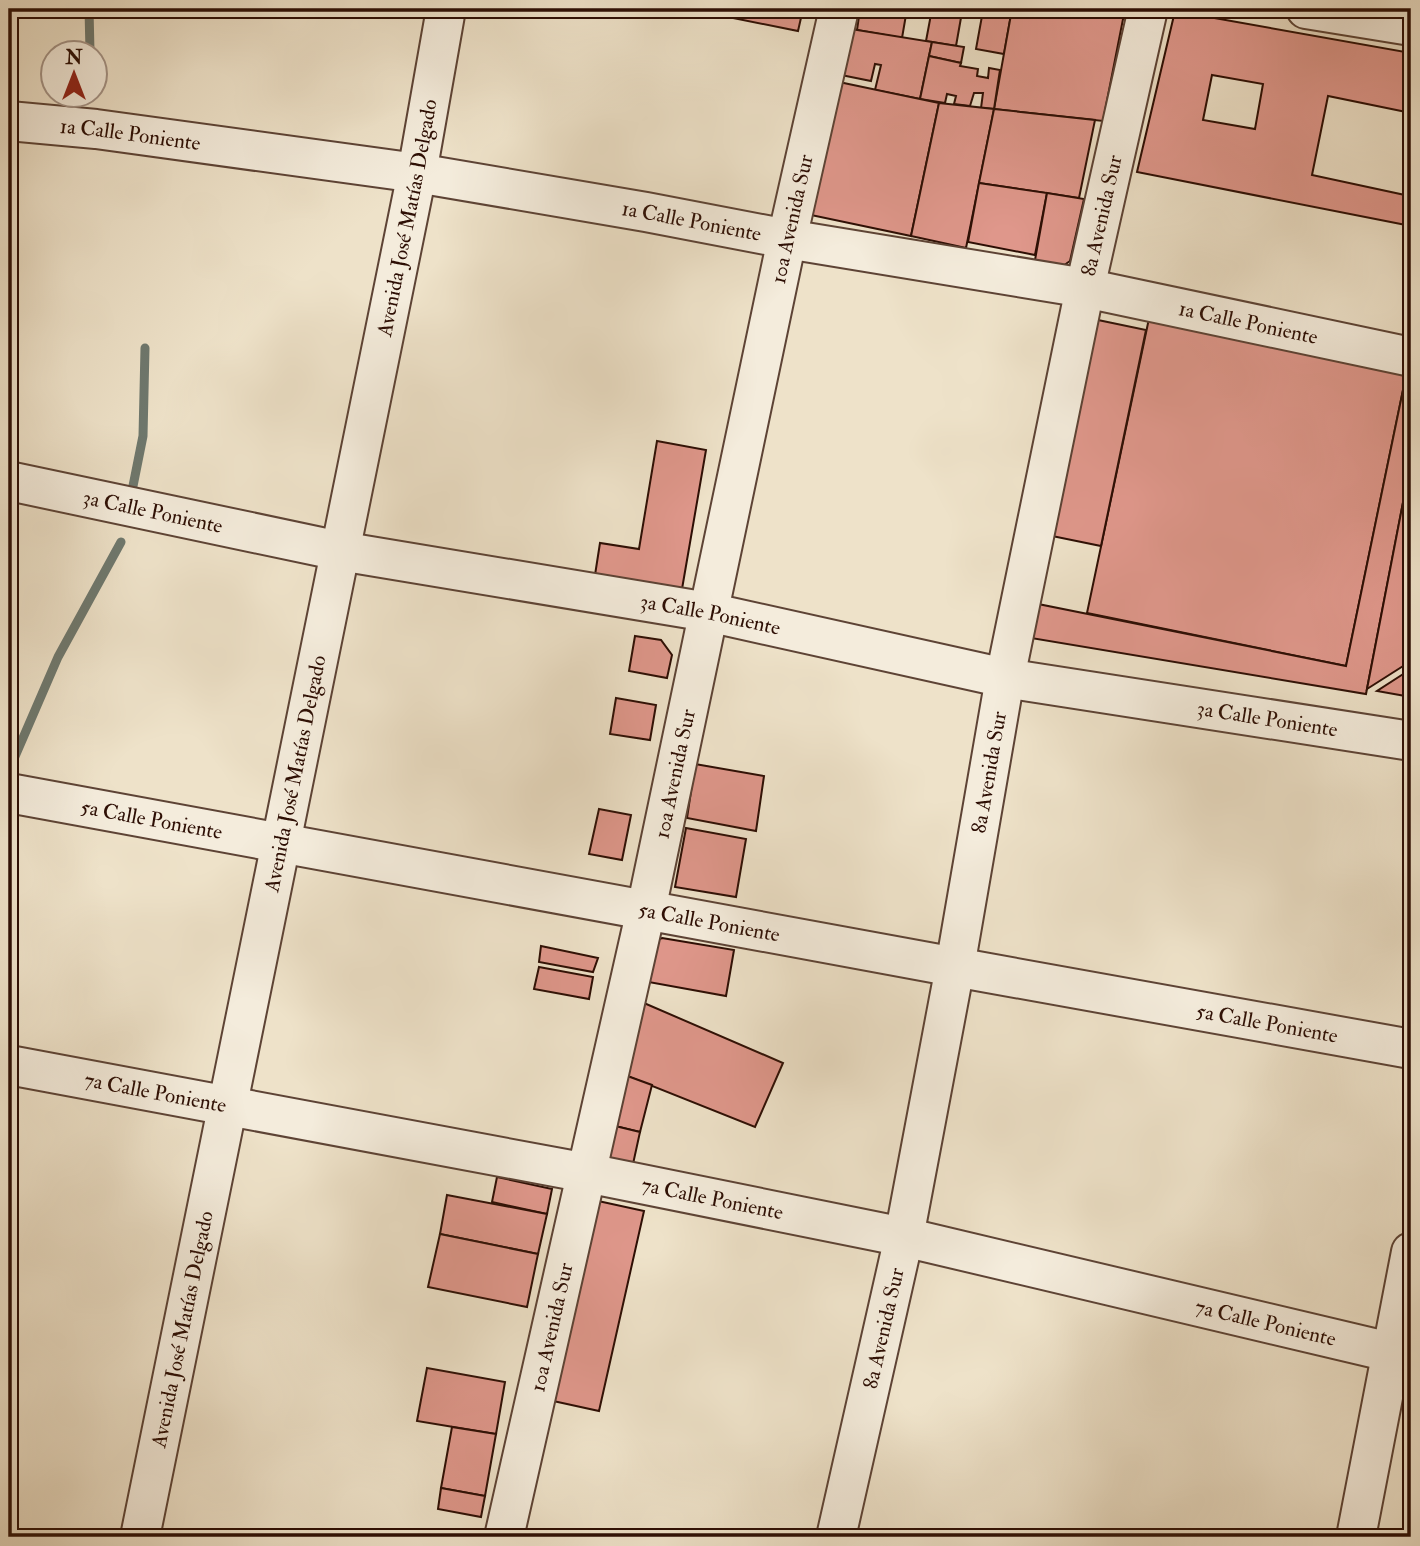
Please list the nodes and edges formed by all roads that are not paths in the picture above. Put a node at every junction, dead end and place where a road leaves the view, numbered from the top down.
1 (446, 9) edge
2 (839, 9) edge
3 (1148, 9) edge
4 (1306, 9) edge
5 (1411, 26) edge
6 (9, 121) edge
7 (417, 173) junction
8 (787, 239) junction
9 (1085, 288) junction
10 (1411, 357) edge
11 (9, 481) edge
12 (340, 551) junction
13 (708, 612) junction
14 (1005, 678) junction
15 (1411, 741) edge
16 (9, 793) edge
17 (282, 843) junction
18 (646, 910) junction
19 (955, 968) junction
20 (1411, 1049) edge
21 (9, 1065) edge
22 (228, 1106) junction
23 (587, 1173) junction
24 (904, 1237) junction
25 (1411, 1252) edge
26 (1401, 1355) edge
27 (141, 1537) edge
28 (504, 1537) edge
29 (836, 1537) edge
30 (1356, 1537) edge

1 - 7 street, Avenida José Matías Delgado
2 - 8 street, 10a Avenida Sur
3 - 9 street, 8a Avenida Sur
4 - 5 street
6 - 7 street, 1a Calle Poniente
7 - 8 street, 1a Calle Poniente
7 - 12 street, Avenida José Matías Delgado
8 - 9 street, 1a Calle Poniente
8 - 13 street, 10a Avenida Sur
9 - 10 street, 1a Calle Poniente
9 - 14 street, 8a Avenida Sur
11 - 12 street, 3a Calle Poniente
12 - 13 street, 3a Calle Poniente
12 - 17 street, Avenida José Matías Delgado
13 - 14 street, 3a Calle Poniente
13 - 18 street, 10a Avenida Sur
14 - 15 street, 3a Calle Poniente
14 - 19 street, 8a Avenida Sur
16 - 17 street, 5a Calle Poniente
17 - 18 street, 5a Calle Poniente
17 - 22 street, Avenida José Matías Delgado
18 - 19 street, 5a Calle Poniente
18 - 23 street, 10a Avenida Sur
19 - 20 street, 5a Calle Poniente
19 - 24 street, 8a Avenida Sur
21 - 22 street, 7a Calle Poniente
22 - 23 street, 7a Calle Poniente
22 - 27 street, Avenida José Matías Delgado
23 - 24 street, 7a Calle Poniente
23 - 28 street, 10a Avenida Sur
24 - 26 street, 7a Calle Poniente
24 - 29 street, 8a Avenida Sur
25 - 26 street
26 - 30 street

